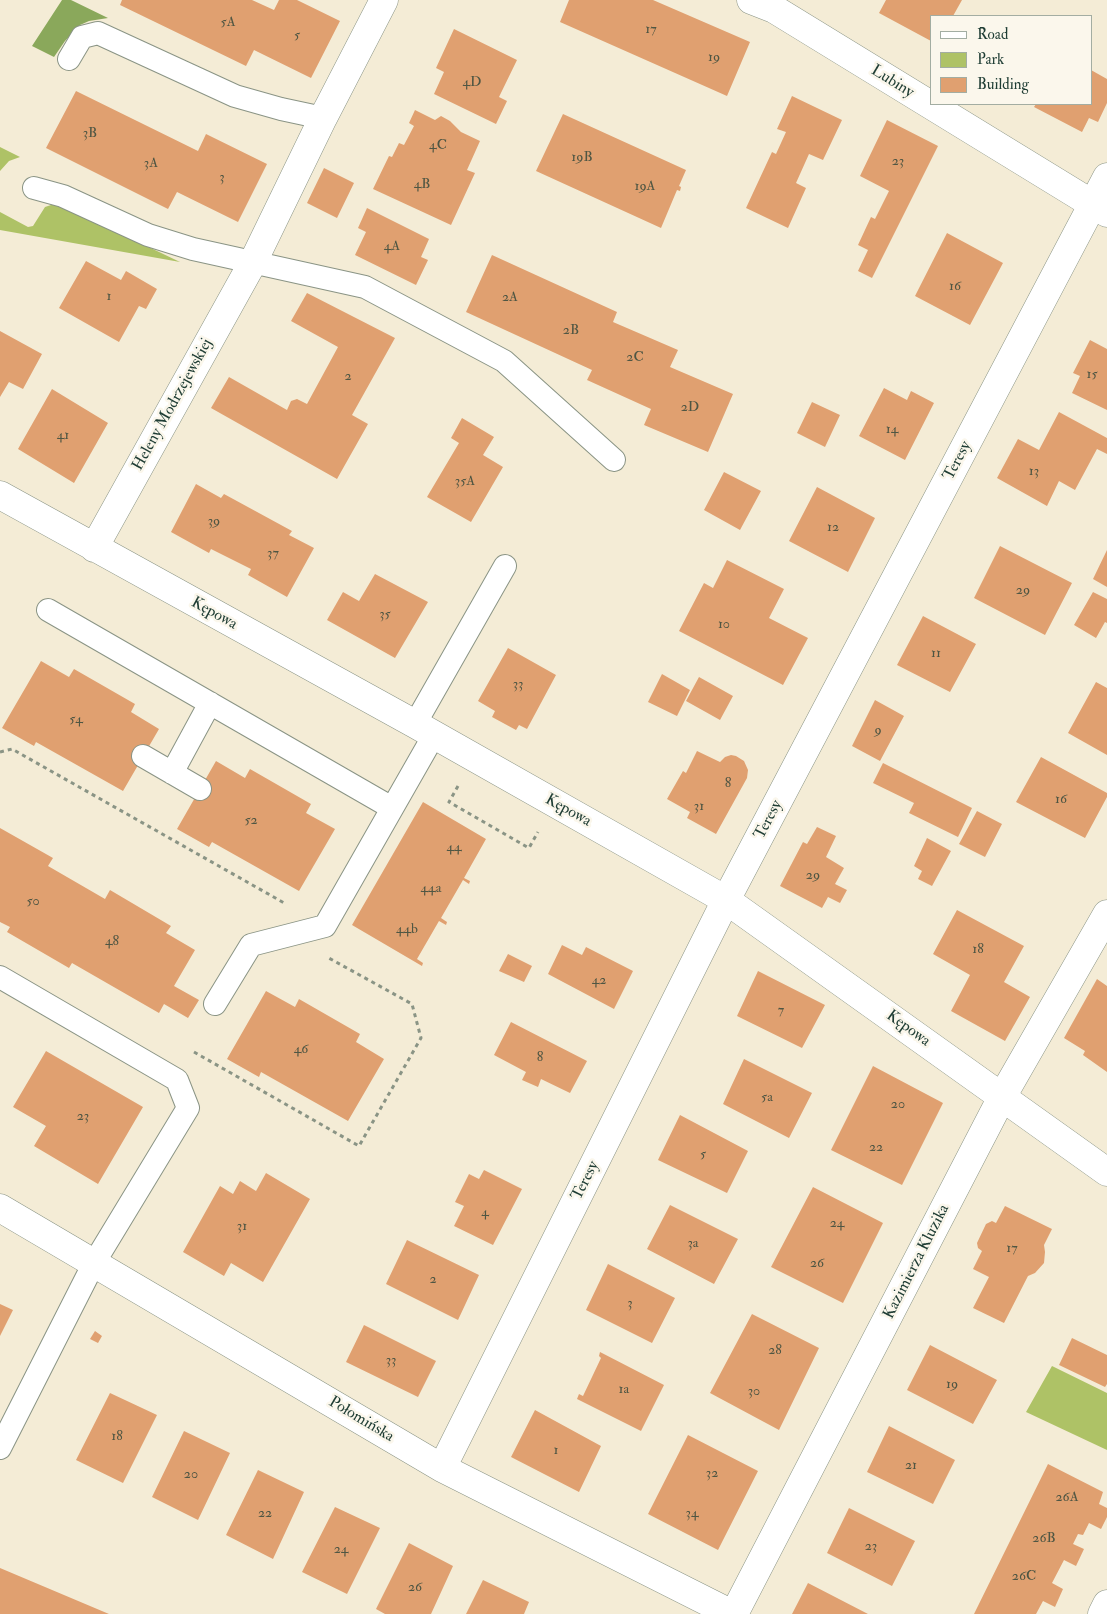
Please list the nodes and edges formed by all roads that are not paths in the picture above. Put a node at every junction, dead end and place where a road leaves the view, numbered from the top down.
1 (384, 0) edge
2 (768, 3) edge
3 (69, 59) dead end
4 (930, 104) edge
5 (932, 105) edge
6 (323, 118) junction
7 (1107, 176) edge
8 (34, 188) dead end
9 (1100, 209) edge
10 (253, 262) junction
11 (614, 460) dead end
12 (0, 495) edge
13 (94, 548) junction
14 (504, 566) dead end
15 (48, 610) dead end
16 (210, 703) junction
17 (424, 739) junction
18 (143, 756) dead end
19 (172, 773) junction
20 (200, 789) dead end
21 (392, 808) junction
22 (726, 900) junction
23 (1107, 914) edge
24 (0, 977) edge
25 (215, 1004) dead end
26 (1002, 1097) junction
27 (1107, 1172) edge
28 (0, 1208) edge
29 (94, 1263) junction
30 (0, 1448) edge
31 (442, 1468) junction
32 (1107, 1604) edge
33 (733, 1614) edge
34 (1102, 1614) edge

1 - 6 street, Heleny Modrzejewskiej
2 - 4 street, Lubiny
3 - 6 lane
5 - 9 street, Lubiny
6 - 10 street, Heleny Modrzejewskiej
7 - 9 street, Teresy
8 - 10 lane
9 - 22 street, Teresy
10 - 11 lane
10 - 13 street, Heleny Modrzejewskiej
12 - 13 street, Kępowa
13 - 17 street, Kępowa
14 - 17 lane
15 - 16 lane
16 - 19 lane
16 - 21 lane
17 - 21 lane
17 - 22 street, Kępowa
18 - 19 lane
19 - 20 lane
21 - 25 lane
22 - 26 street, Kępowa
22 - 31 street, Teresy
23 - 26 street, Kazimierza Kluzika
24 - 29 lane
26 - 27 street, Kępowa
26 - 33 street, Kazimierza Kluzika
28 - 29 street, Połomińska
29 - 30 lane
29 - 31 street, Połomińska
31 - 33 street, Połomińska
32 - 34 street

